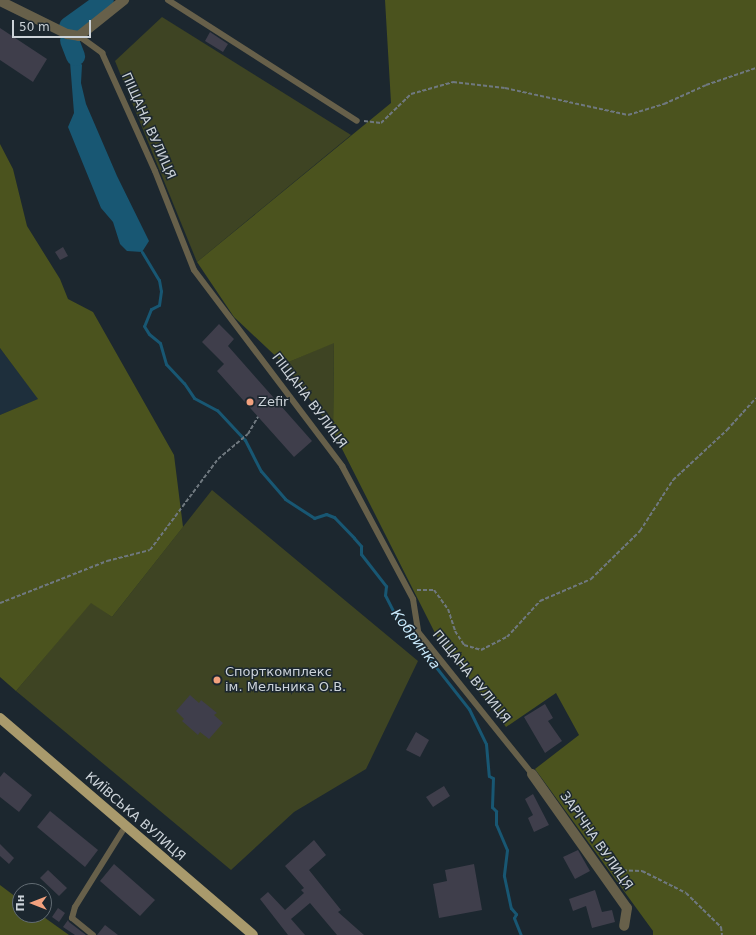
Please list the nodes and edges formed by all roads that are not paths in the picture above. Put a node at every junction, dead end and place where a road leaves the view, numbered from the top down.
1 (124, 0) edge
2 (168, 0) edge
3 (0, 1) edge
4 (79, 36) junction
5 (357, 121) road end
6 (0, 718) edge
7 (532, 774) joint
8 (125, 827) junction
9 (624, 926) dead end
10 (93, 935) edge
11 (254, 935) edge

1 - 4 street
2 - 5 lane
3 - 4 street, ПІЩАНА ВУЛИЦЯ
4 - 7 lane, ПІЩАНА ВУЛИЦЯ
6 - 8 main road, КИЇВСЬКА ВУЛИЦЯ
7 - 9 street, ЗАРІЧНА ВУЛИЦЯ
8 - 10 lane
8 - 11 main road, КИЇВСЬКА ВУЛИЦЯ

